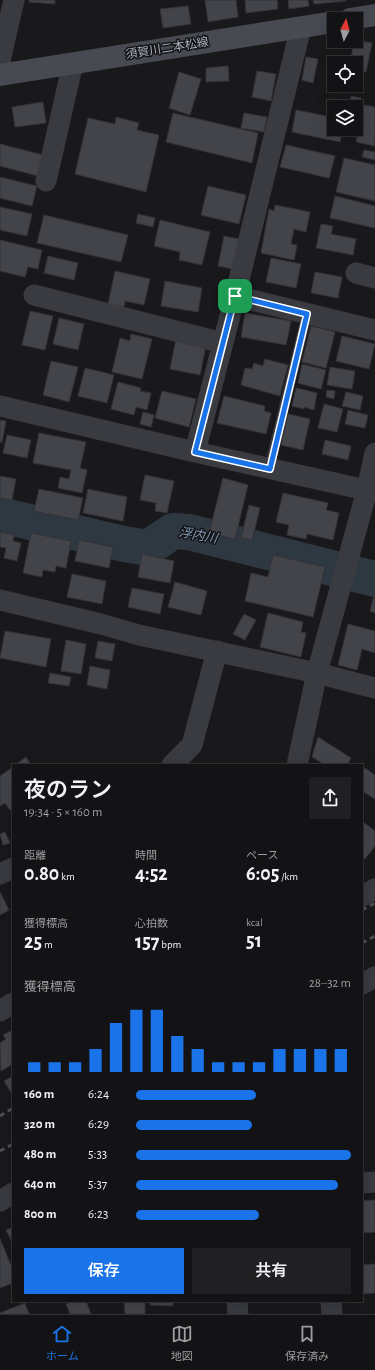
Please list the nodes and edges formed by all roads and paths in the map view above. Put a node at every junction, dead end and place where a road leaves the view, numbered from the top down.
1 (14, 0) edge
2 (375, 15) edge
3 (363, 17) edge
4 (327, 23) edge
5 (301, 27) junction
6 (0, 60) edge
7 (73, 63) junction
8 (0, 75) edge
9 (46, 181) dead end
10 (34, 296) dead end
11 (235, 296) junction
12 (307, 314) junction
13 (375, 330) edge
14 (223, 343) junction
15 (0, 406) edge
16 (195, 452) junction
17 (375, 453) edge
18 (270, 469) junction
19 (371, 491) edge
20 (0, 600) edge
21 (217, 651) junction
22 (317, 673) junction
23 (375, 688) edge
24 (173, 764) edge
25 (297, 764) edge
26 (12, 868) edge
27 (0, 874) edge
28 (375, 889) edge
29 (363, 895) edge
30 (375, 977) edge
31 (363, 983) edge
32 (12, 1004) edge
33 (0, 1011) edge
34 (375, 1182) edge
35 (363, 1183) edge
36 (12, 1194) edge
37 (0, 1201) edge
38 (238, 1302) edge
39 (331, 1302) edge
40 (238, 1314) edge
41 (332, 1314) edge

1 - 6 street
2 - 3 main road
4 - 5 main road, 須賀川二本松線
5 - 7 main road, 須賀川二本松線
5 - 11 street
7 - 8 main road, 須賀川二本松線
7 - 9 street
10 - 14 street
11 - 12 street
11 - 14 street
12 - 13 street
12 - 18 lane
14 - 16 street
15 - 16 street
16 - 18 street
17 - 19 street
18 - 19 street
19 - 22 street
20 - 21 street
21 - 22 street
21 - 24 street
22 - 23 street
22 - 25 street
26 - 27 street
28 - 29 street
30 - 31 street
32 - 33 street
34 - 35 street
36 - 37 street
38 - 40 street
39 - 41 street

